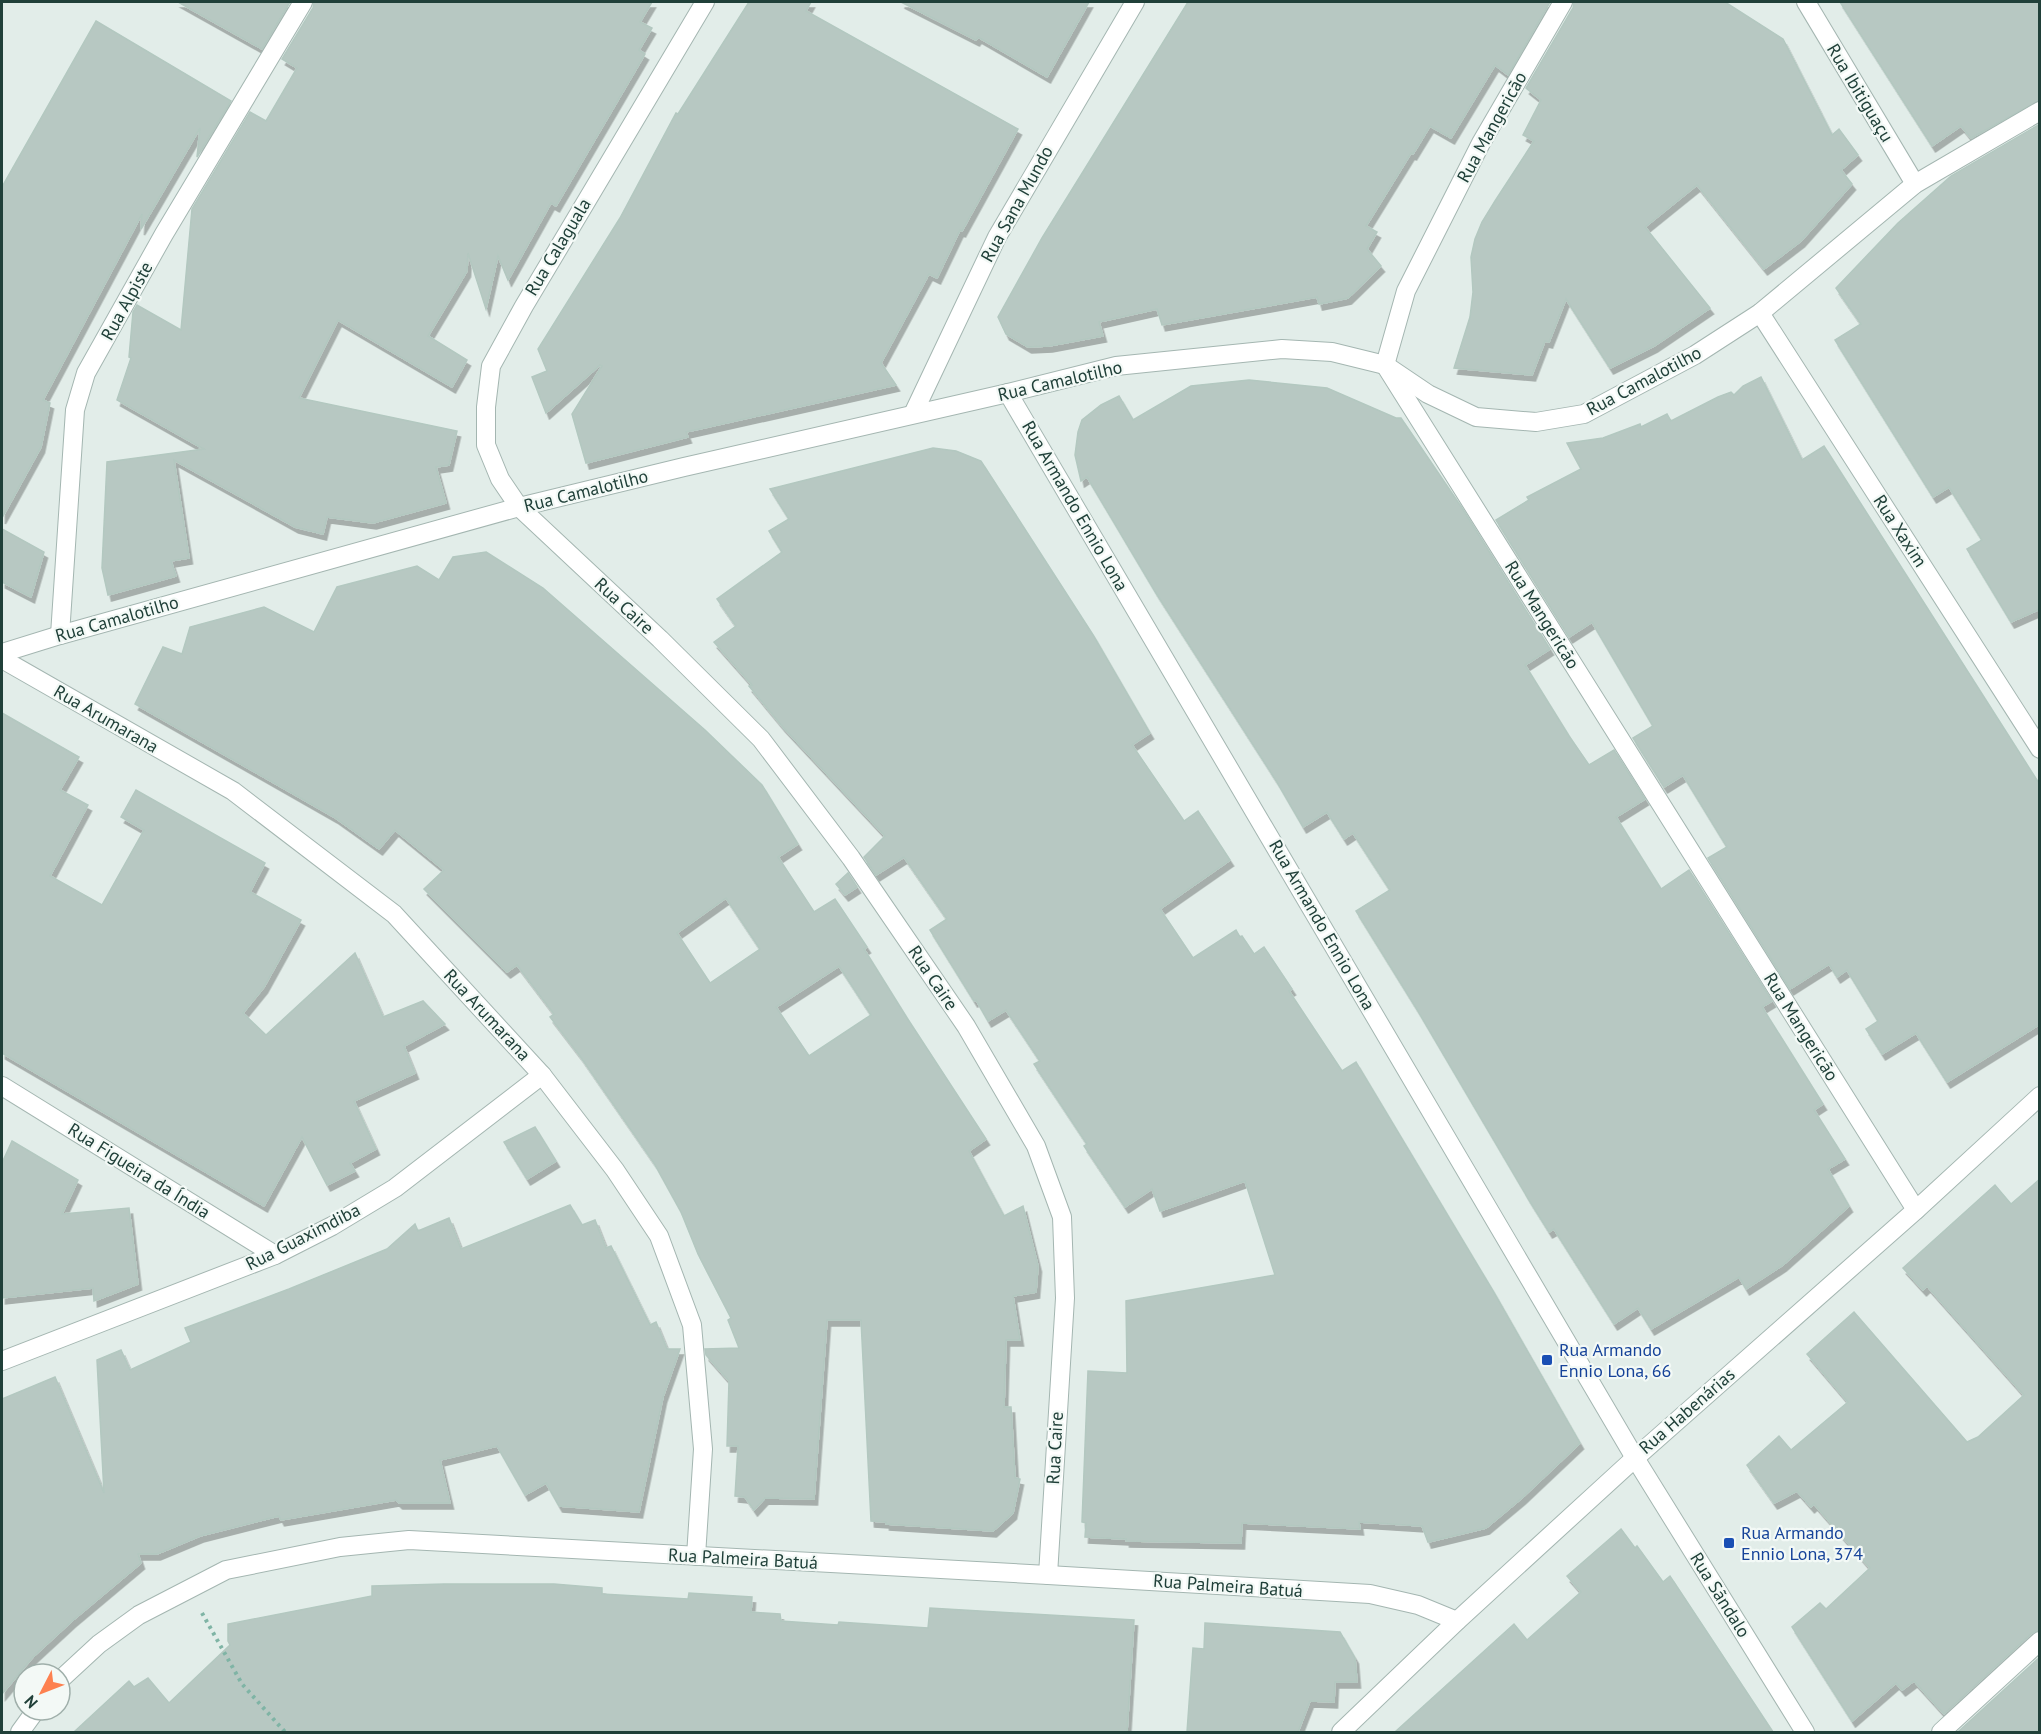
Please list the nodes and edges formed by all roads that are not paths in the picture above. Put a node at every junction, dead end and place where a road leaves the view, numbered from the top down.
1 (303, 2) edge
2 (705, 2) edge
3 (1135, 2) edge
4 (1563, 2) edge
5 (1806, 2) edge
6 (2040, 111) edge
7 (1915, 184) junction
8 (1760, 313) junction
9 (1385, 365) junction
10 (1008, 393) junction
11 (913, 414) junction
12 (519, 507) junction
13 (60, 635) junction
14 (2, 653) edge
15 (2, 659) edge
16 (2040, 749) edge
17 (542, 1075) junction
18 (2, 1086) edge
19 (2040, 1096) edge
20 (1916, 1210) junction
21 (276, 1255) junction
22 (2, 1361) edge
23 (1635, 1458) junction
24 (696, 1556) junction
25 (1048, 1575) junction
26 (1457, 1621) junction
27 (2040, 1641) edge
28 (72, 1669) edge
29 (1341, 1732) edge
30 (1805, 1732) edge
31 (1941, 1732) edge

1 - 13 street, Rua Alpiste
2 - 12 street, Rua Calaguala
3 - 11 street, Rua Sana Mundo
4 - 9 street, Rua Mangericão
5 - 7 street, Rua Ibitiguaçu
6 - 7 street, Rua Camalotilho
7 - 8 street, Rua Camalotilho
8 - 9 street, Rua Camalotilho
8 - 16 street, Rua Xaxim
9 - 10 street, Rua Camalotilho
9 - 20 street, Rua Mangericão
10 - 11 street, Rua Camalotilho
10 - 23 street, Rua Armando Ennio Lona
11 - 12 street, Rua Camalotilho
12 - 13 street, Rua Camalotilho
12 - 25 street, Rua Caire
13 - 14 street, Rua Camalotilho
15 - 17 street, Rua Arumarana
17 - 21 street, Rua Guaximdiba
17 - 24 street, Rua Arumarana
18 - 21 street, Rua Figueira da Índia
19 - 20 street, Rua Habenárias
20 - 23 street, Rua Habenárias
21 - 22 street, Rua Guaximdiba
23 - 26 street, Rua Habenárias
23 - 30 street, Rua Sãndalo
24 - 25 street, Rua Palmeira Batuá
24 - 28 street, Rua Palmeira Batuá
25 - 26 street, Rua Palmeira Batuá
26 - 29 street, Rua Habenárias
27 - 31 street

